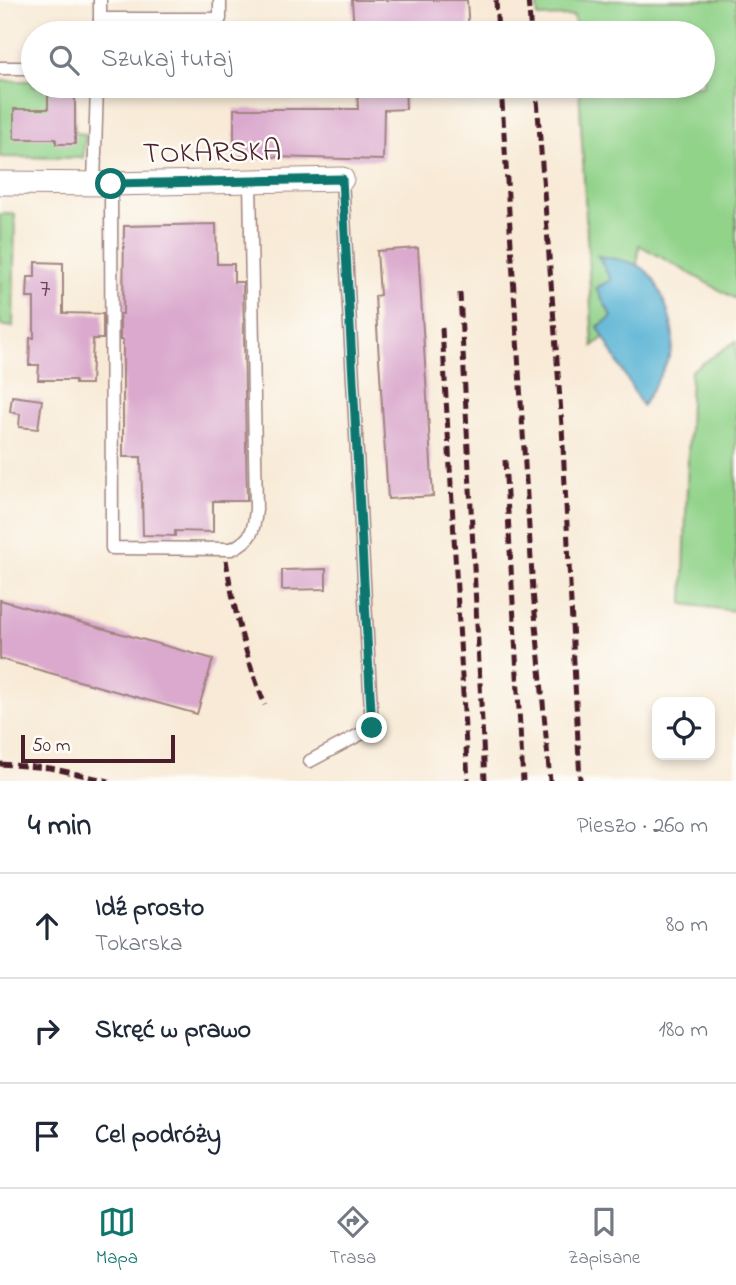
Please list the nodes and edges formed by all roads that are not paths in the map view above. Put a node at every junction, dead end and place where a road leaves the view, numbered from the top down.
1 (100, 0) edge
2 (220, 0) edge
3 (100, 19) joint
4 (0, 68) edge
5 (21, 68) edge
6 (98, 98) edge
7 (342, 179) joint
8 (250, 181) junction
9 (0, 183) edge
10 (103, 184) junction
11 (310, 761) dead end

1 - 3 lane
2 - 3 lane
4 - 5 lane
6 - 10 lane
7 - 8 street, TOKARSKA
7 - 11 lane
8 - 10 street, TOKARSKA
8 - 10 lane
9 - 10 street, TOKARSKA

